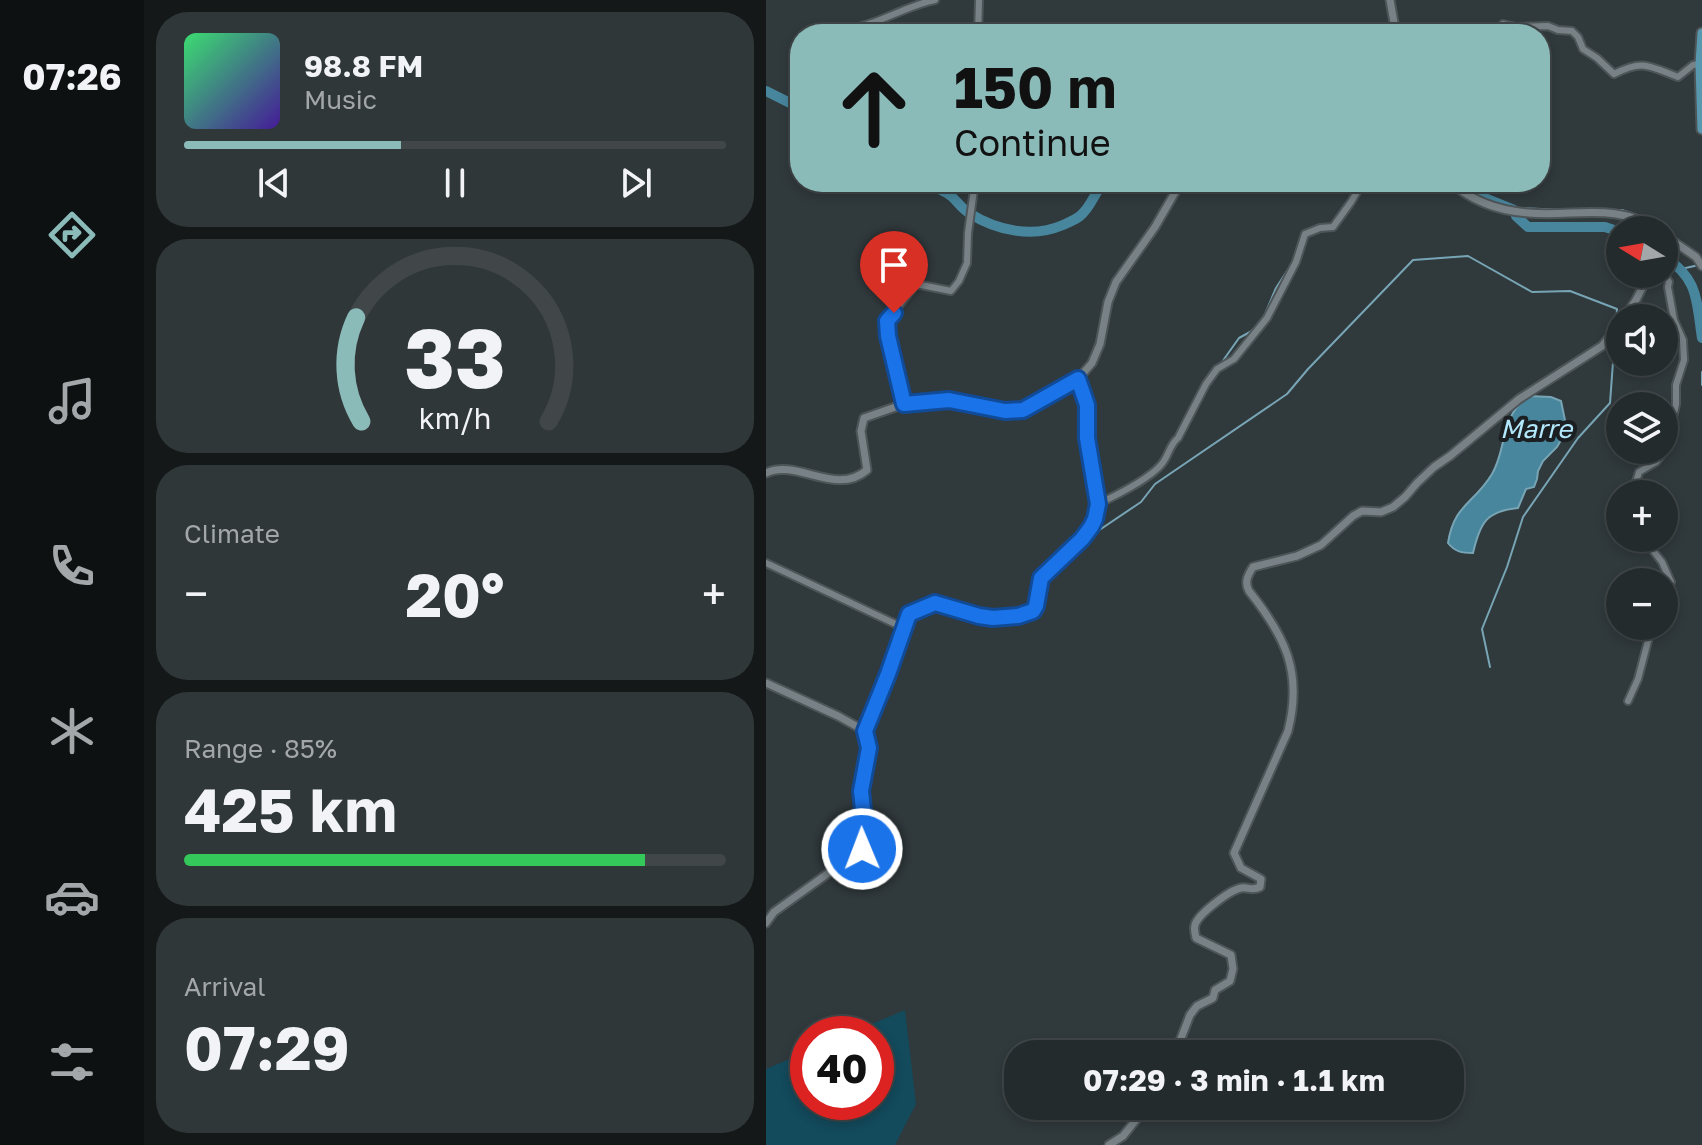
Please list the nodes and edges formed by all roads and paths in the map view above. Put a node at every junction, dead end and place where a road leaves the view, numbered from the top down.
1 (935, 0) edge
2 (979, 0) edge
3 (1390, 0) edge
4 (867, 24) edge
5 (978, 24) edge
6 (1394, 24) edge
7 (1550, 27) edge
8 (1702, 33) edge
9 (1700, 64) junction
10 (1702, 129) edge
11 (974, 192) edge
12 (1175, 192) edge
13 (1357, 192) edge
14 (1465, 192) edge
15 (1629, 216) edge
16 (1678, 246) edge
17 (1700, 263) edge
18 (1668, 288) edge
19 (1606, 341) edge
20 (1078, 379) junction
21 (904, 404) junction
22 (766, 473) edge
23 (1637, 480) edge
24 (1098, 504) junction
25 (766, 563) edge
26 (904, 628) junction
27 (1648, 640) edge
28 (766, 683) edge
29 (1628, 701) dead end
30 (865, 731) junction
31 (766, 923) edge
32 (1180, 1040) edge
33 (1136, 1120) edge
34 (1109, 1145) edge

1 - 4 street
2 - 5 street
3 - 6 street
7 - 9 street
8 - 9 main road
9 - 10 main road
11 - 21 street
12 - 20 street
13 - 24 street
14 - 15 street
16 - 17 street
18 - 23 street
19 - 32 street
20 - 21 street
20 - 24 street
21 - 22 street
24 - 26 street
25 - 26 street
26 - 30 street
27 - 29 street
28 - 30 street
30 - 31 street
33 - 34 street

